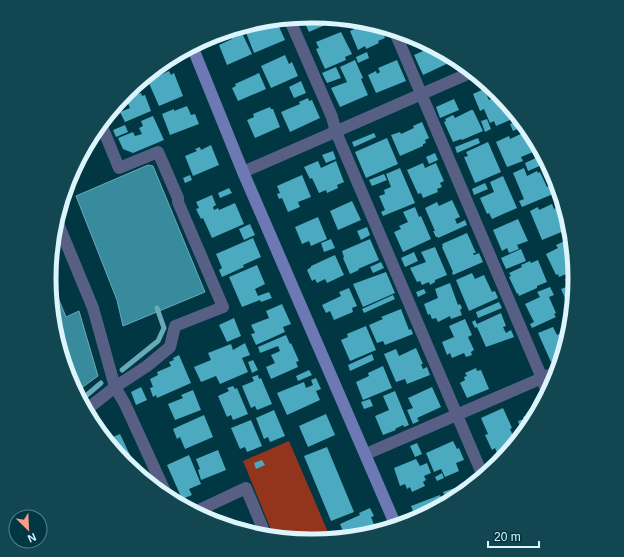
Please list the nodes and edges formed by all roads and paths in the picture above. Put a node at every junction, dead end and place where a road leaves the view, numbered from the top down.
1 (292, 24) edge
2 (397, 38) edge
3 (194, 52) edge
4 (466, 75) edge
5 (421, 94) junction
6 (104, 131) edge
7 (336, 132) junction
8 (243, 172) junction
9 (61, 232) edge
10 (548, 375) edge
11 (542, 378) junction
12 (544, 385) edge
13 (115, 387) junction
14 (91, 406) edge
15 (458, 415) junction
16 (366, 454) junction
17 (481, 470) edge
18 (162, 485) edge
19 (201, 509) edge
20 (394, 520) edge
21 (263, 529) edge

1 - 7 street
2 - 5 street
3 - 8 street
4 - 5 street
5 - 7 street
5 - 11 street
6 - 13 street
7 - 8 street
7 - 15 street
8 - 16 street
9 - 13 street
10 - 11 street
11 - 12 street
11 - 15 street
13 - 14 street
13 - 18 street
15 - 16 street
15 - 17 street
16 - 20 street
19 - 21 street

